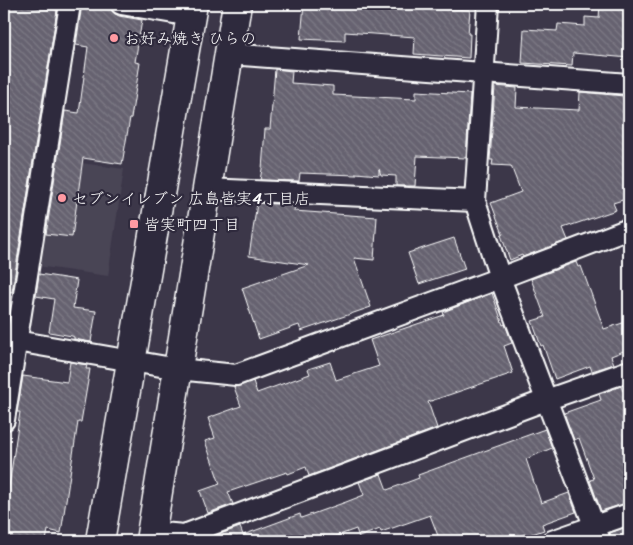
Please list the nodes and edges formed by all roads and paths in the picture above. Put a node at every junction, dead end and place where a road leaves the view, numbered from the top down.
1 (70, 4) edge
2 (121, 4) edge
3 (237, 4) edge
4 (488, 4) edge
5 (192, 10) edge
6 (228, 54) junction
7 (483, 73) junction
8 (629, 84) edge
9 (207, 189) junction
10 (475, 201) junction
11 (629, 229) edge
12 (500, 278) junction
13 (16, 341) junction
14 (131, 360) junction
15 (178, 369) junction
16 (629, 371) edge
17 (546, 400) junction
18 (4, 420) edge
19 (629, 514) edge
20 (597, 534) edge
21 (151, 537) edge
22 (100, 541) edge
23 (552, 541) edge

1 - 13 street
2 - 5 street
3 - 6 street
4 - 7 street
5 - 14 street
6 - 7 street
6 - 9 street
7 - 8 street
7 - 10 street
9 - 10 street
9 - 15 street
10 - 12 street
11 - 12 street
12 - 15 street
12 - 17 street
13 - 14 street
13 - 18 street
14 - 15 street
14 - 22 street
15 - 21 street
16 - 17 street
17 - 20 street
17 - 21 street
19 - 20 street
20 - 23 street

